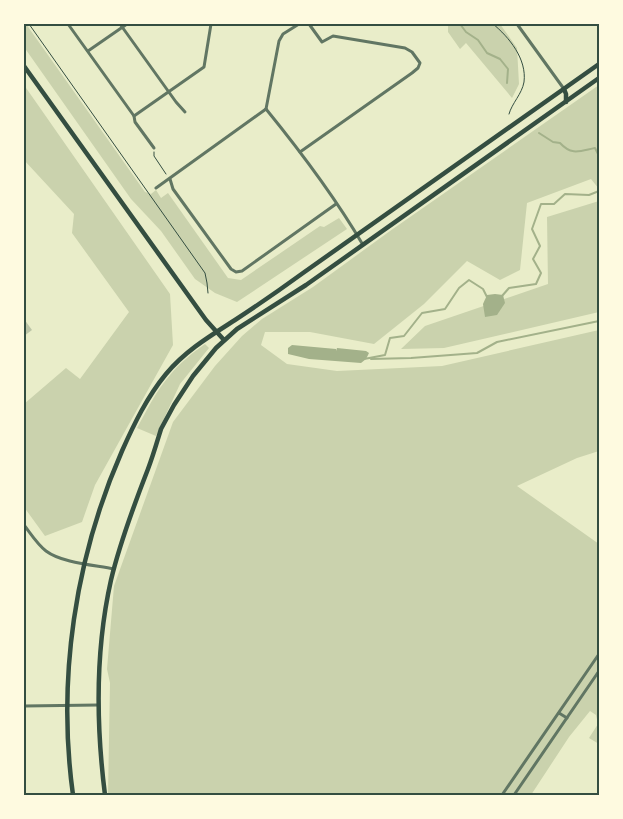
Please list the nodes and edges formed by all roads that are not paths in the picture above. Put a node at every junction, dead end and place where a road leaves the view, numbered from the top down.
1 (68, 24) edge
2 (127, 24) edge
3 (211, 24) edge
4 (299, 24) edge
5 (309, 24) edge
6 (517, 24) edge
7 (121, 26) edge
8 (88, 51) junction
9 (599, 64) edge
10 (24, 66) edge
11 (599, 78) edge
12 (564, 89) junction
13 (169, 93) junction
14 (566, 102) junction
15 (266, 108) junction
16 (185, 112) dead end
17 (134, 116) junction
18 (154, 148) road end
19 (300, 152) junction
20 (170, 179) junction
21 (156, 188) dead end
22 (336, 204) junction
23 (357, 235) junction
24 (362, 245) junction
25 (216, 332) junction
26 (224, 340) junction
27 (24, 525) edge
28 (85, 563) junction
29 (114, 569) junction
30 (599, 654) edge
31 (599, 671) edge
32 (24, 706) edge
33 (67, 706) junction
34 (98, 706) junction
35 (559, 713) junction
36 (567, 718) junction
37 (73, 795) edge
38 (105, 795) edge
39 (502, 795) edge
40 (514, 795) edge

1 - 8 street
2 - 7 street
3 - 13 street
4 - 15 street
5 - 19 street
6 - 12 street
7 - 8 street
7 - 13 street
8 - 17 street
9 - 12 main road
10 - 25 main road
11 - 14 main road
12 - 14 main road
12 - 23 main road
13 - 16 street
13 - 17 street
14 - 24 main road
15 - 19 street
15 - 20 street
17 - 18 street
19 - 22 street
20 - 21 street
20 - 22 street
22 - 23 street
23 - 24 street
23 - 25 main road
24 - 26 main road
25 - 26 main road
25 - 28 main road
26 - 29 main road
27 - 28 street
28 - 29 street
28 - 33 main road
29 - 34 main road
30 - 35 street
31 - 36 street
32 - 33 street
33 - 34 street
33 - 37 main road
34 - 38 main road
35 - 36 street
35 - 39 street
36 - 40 street

